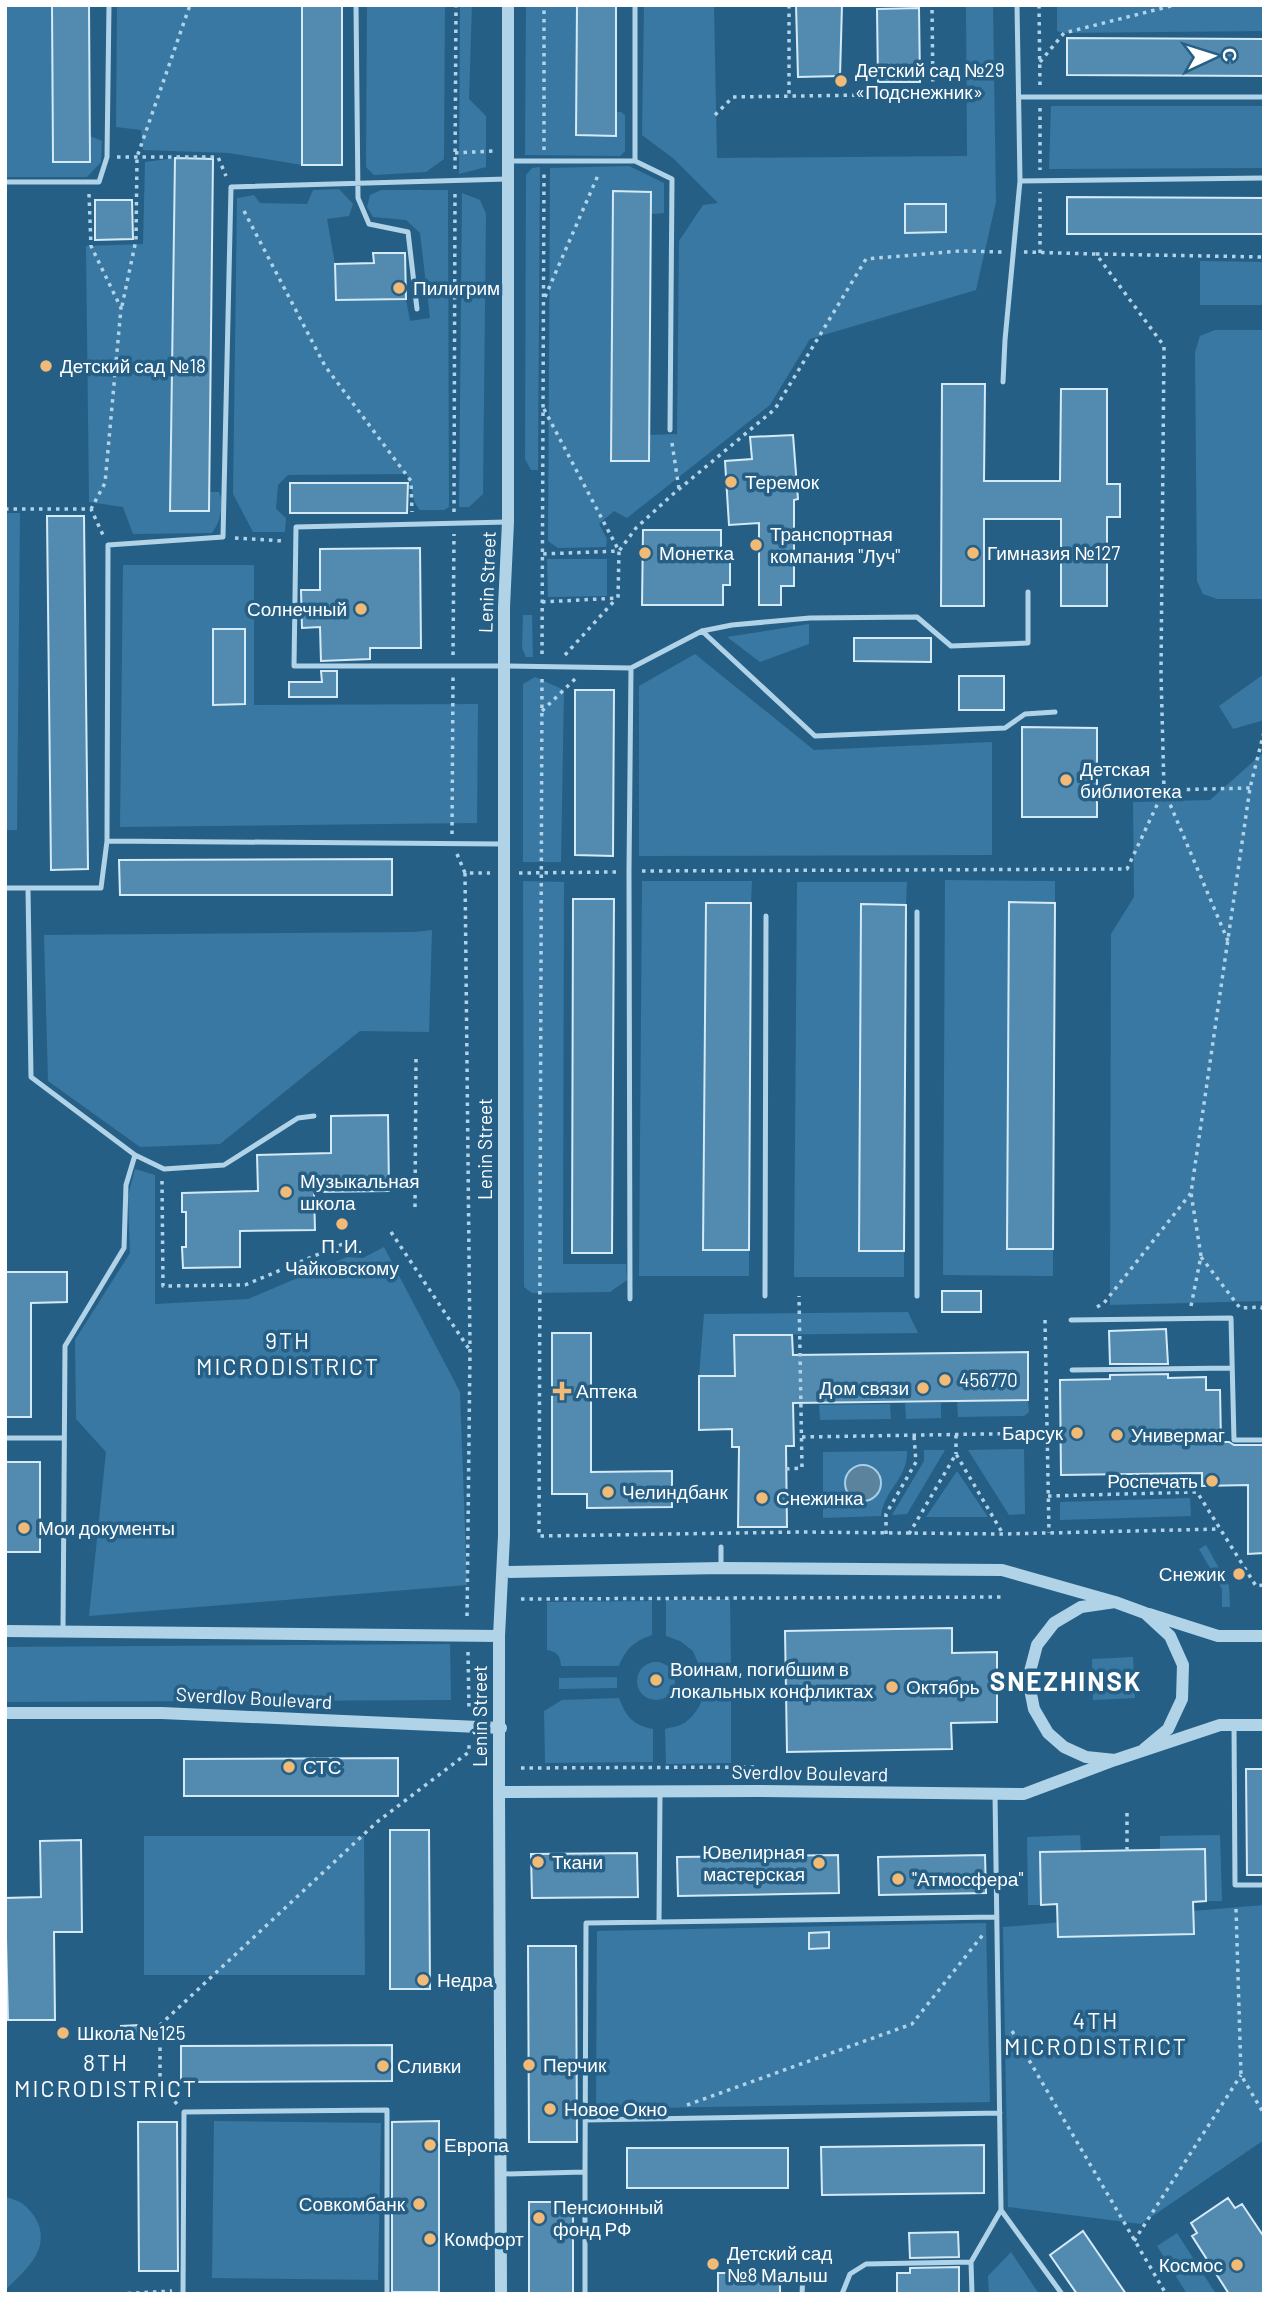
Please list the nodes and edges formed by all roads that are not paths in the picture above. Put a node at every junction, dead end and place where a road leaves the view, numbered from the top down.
1 (109, 5) edge
2 (356, 5) edge
3 (508, 5) edge
4 (635, 5) edge
5 (1017, 5) edge
6 (1019, 97) junction
7 (1264, 97) edge
8 (635, 161) junction
9 (508, 162) junction
10 (1264, 178) edge
11 (508, 179) junction
12 (1020, 181) junction
13 (5, 182) edge
14 (357, 182) junction
15 (418, 309) dead end
16 (1003, 382) dead end
17 (670, 430) road end
18 (508, 522) junction
19 (1028, 592) dead end
20 (702, 631) junction
21 (504, 666) junction
22 (631, 668) junction
23 (1055, 712) dead end
24 (107, 841) junction
25 (505, 844) junction
26 (5, 888) edge
27 (28, 889) junction
28 (917, 912) dead end
29 (766, 916) dead end
30 (314, 1116) dead end
31 (135, 1155) junction
32 (765, 1296) dead end
33 (917, 1296) dead end
34 (631, 1299) dead end
35 (1071, 1320) road end
36 (1232, 1368) junction
37 (1072, 1370) dead end
38 (5, 1438) edge
39 (64, 1438) junction
40 (1264, 1440) edge
41 (721, 1547) dead end
42 (722, 1568) junction
43 (503, 1572) junction
44 (1115, 1602) junction
45 (1145, 1613) junction
46 (5, 1631) edge
47 (64, 1632) junction
48 (499, 1636) junction
49 (1264, 1636) edge
50 (5, 1713) edge
51 (1234, 1725) junction
52 (1264, 1725) edge
53 (501, 1728) junction
54 (1144, 1749) junction
55 (1115, 1760) junction
56 (660, 1791) junction
57 (499, 1792) junction
58 (995, 1794) junction
59 (1264, 1885) edge
60 (997, 1917) junction
61 (659, 1922) junction
62 (1000, 2113) junction
63 (585, 2120) junction
64 (585, 2172) junction
65 (500, 2174) junction
66 (1001, 2210) junction
67 (971, 2262) junction
68 (803, 2273) dead end
69 (184, 2292) edge
70 (387, 2294) edge
71 (501, 2294) edge
72 (585, 2294) edge
73 (803, 2294) edge
74 (842, 2294) edge
75 (972, 2294) edge
76 (1062, 2294) edge

1 - 13 lane
2 - 14 lane
3 - 9 street, Lenin Street
4 - 8 lane
5 - 6 lane
6 - 7 lane
6 - 12 lane
8 - 9 lane
8 - 17 lane
9 - 11 street, Lenin Street
10 - 12 lane
11 - 14 lane
11 - 18 street, Lenin Street
12 - 16 lane
14 - 15 lane
14 - 24 lane
18 - 21 street, Lenin Street
18 - 21 lane
19 - 20 lane
20 - 22 lane
20 - 23 lane
21 - 22 lane
21 - 25 street, Lenin Street
22 - 34 lane
24 - 25 lane
24 - 27 lane
25 - 43 street, Lenin Street
26 - 27 lane
27 - 31 lane
28 - 33 lane
29 - 32 lane
30 - 31 lane
31 - 39 lane
35 - 36 lane
36 - 37 lane
36 - 40 lane
38 - 39 lane
39 - 47 lane
41 - 42 lane
42 - 43 street
42 - 44 street
43 - 48 street, Lenin Street
44 - 45 street
44 - 55 street
45 - 49 street
45 - 54 street
46 - 47 street
47 - 48 street
48 - 53 street, Lenin Street
50 - 53 street, Sverdlov Boulevard
51 - 52 street
51 - 54 street
51 - 59 lane
53 - 57 street, Lenin Street
54 - 55 street
55 - 58 street, Sverdlov Boulevard
56 - 57 street, Sverdlov Boulevard
56 - 58 street, Sverdlov Boulevard
56 - 61 lane
57 - 65 street, Lenin Street
58 - 60 lane
60 - 61 lane
60 - 62 lane
61 - 63 lane
62 - 63 lane
62 - 66 lane
63 - 64 lane
64 - 65 lane
64 - 72 lane
65 - 71 street, Lenin Street
66 - 67 lane
66 - 76 lane
67 - 74 lane
67 - 75 lane
68 - 73 lane
69 - 70 lane

